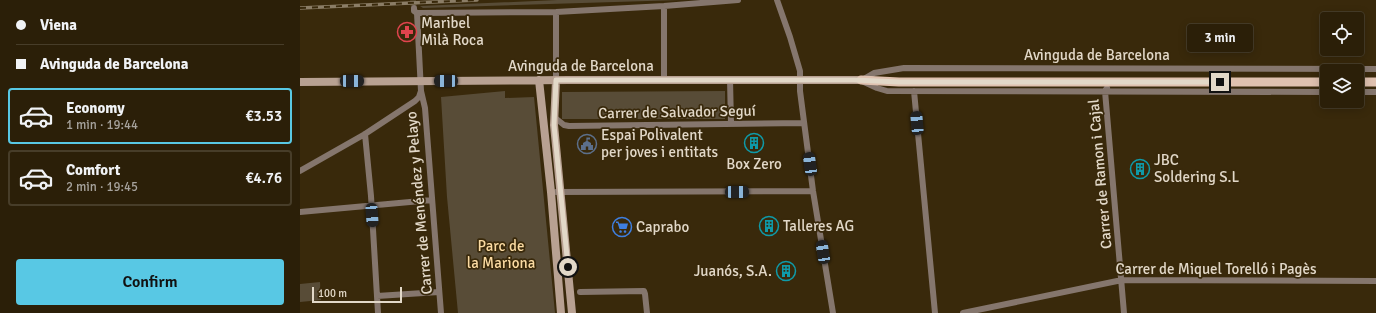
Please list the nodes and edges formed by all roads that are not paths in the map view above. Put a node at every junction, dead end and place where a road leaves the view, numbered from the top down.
1 (738, 0) edge
2 (777, 0) edge
3 (664, 6) junction
4 (556, 12) junction
5 (913, 68) junction
6 (1376, 69) edge
7 (539, 80) junction
8 (556, 80) junction
9 (664, 80) junction
10 (730, 80) junction
11 (800, 80) junction
12 (861, 80) junction
13 (420, 81) junction
14 (300, 82) edge
15 (1109, 82) junction
16 (1320, 82) edge
17 (1364, 82) edge
18 (1376, 82) edge
19 (898, 86) junction
20 (421, 91) junction
21 (914, 91) junction
22 (1105, 91) junction
23 (1320, 92) edge
24 (1364, 92) edge
25 (1376, 92) edge
26 (554, 117) junction
27 (804, 123) junction
28 (731, 124) junction
29 (366, 134) junction
30 (300, 171) edge
31 (813, 191) junction
32 (551, 192) junction
33 (560, 192) junction
34 (432, 200) junction
35 (372, 206) junction
36 (300, 212) edge
37 (1122, 280) junction
38 (1376, 281) edge
39 (439, 292) junction
40 (580, 292) dead end
41 (377, 296) junction
42 (378, 313) edge
43 (441, 313) edge
44 (561, 313) edge
45 (572, 313) edge
46 (647, 313) edge
47 (833, 313) edge
48 (935, 313) edge
49 (963, 313) edge
50 (1124, 313) edge

1 - 3 street
2 - 11 street
3 - 4 street
3 - 9 street
4 - 8 street
4 - 13 street, Carrer de Menéndez y Pelayo
5 - 6 street, Avinguda de Barcelona
5 - 12 street, Avinguda de Barcelona
5 - 19 street
7 - 8 main road, Avinguda de Barcelona
7 - 13 main road, Avinguda de Barcelona
7 - 32 main road
8 - 9 main road, Avinguda de Barcelona
8 - 26 main road
9 - 10 main road, Avinguda de Barcelona
10 - 11 main road, Avinguda de Barcelona
10 - 28 street
11 - 12 main road, Avinguda de Barcelona
11 - 27 street
12 - 19 main road, Avinguda de Barcelona
13 - 14 main road, Avinguda de Barcelona
13 - 20 street, Carrer de Menéndez y Pelayo
15 - 16 main road, Avinguda de Barcelona
15 - 19 main road, Avinguda de Barcelona
15 - 22 street, Carrer de Ramon i Cajal
17 - 18 main road
19 - 21 street, Avinguda de Barcelona
20 - 29 street
20 - 34 street, Carrer de Menéndez y Pelayo
21 - 22 street, Avinguda de Barcelona
21 - 48 street
22 - 23 street, Avinguda de Barcelona
22 - 37 street, Carrer de Ramon i Cajal
24 - 25 street
26 - 28 street, Carrer de Salvador Seguí
26 - 33 main road
27 - 28 street, Carrer de Salvador Seguí
27 - 31 street
29 - 30 street
29 - 35 street
31 - 33 street
31 - 47 street
32 - 33 street
32 - 44 main road
33 - 45 main road
34 - 35 street
34 - 39 street, Carrer de Menéndez y Pelayo
35 - 36 street
35 - 41 street
37 - 38 street, Carrer de Miquel Torelló i Pagès
37 - 49 street, Carrer de Miquel Torelló i Pagès
37 - 50 street, Carrer de Ramon i Cajal
39 - 41 street
39 - 43 street, Carrer de Menéndez y Pelayo
40 - 46 street
41 - 42 street

